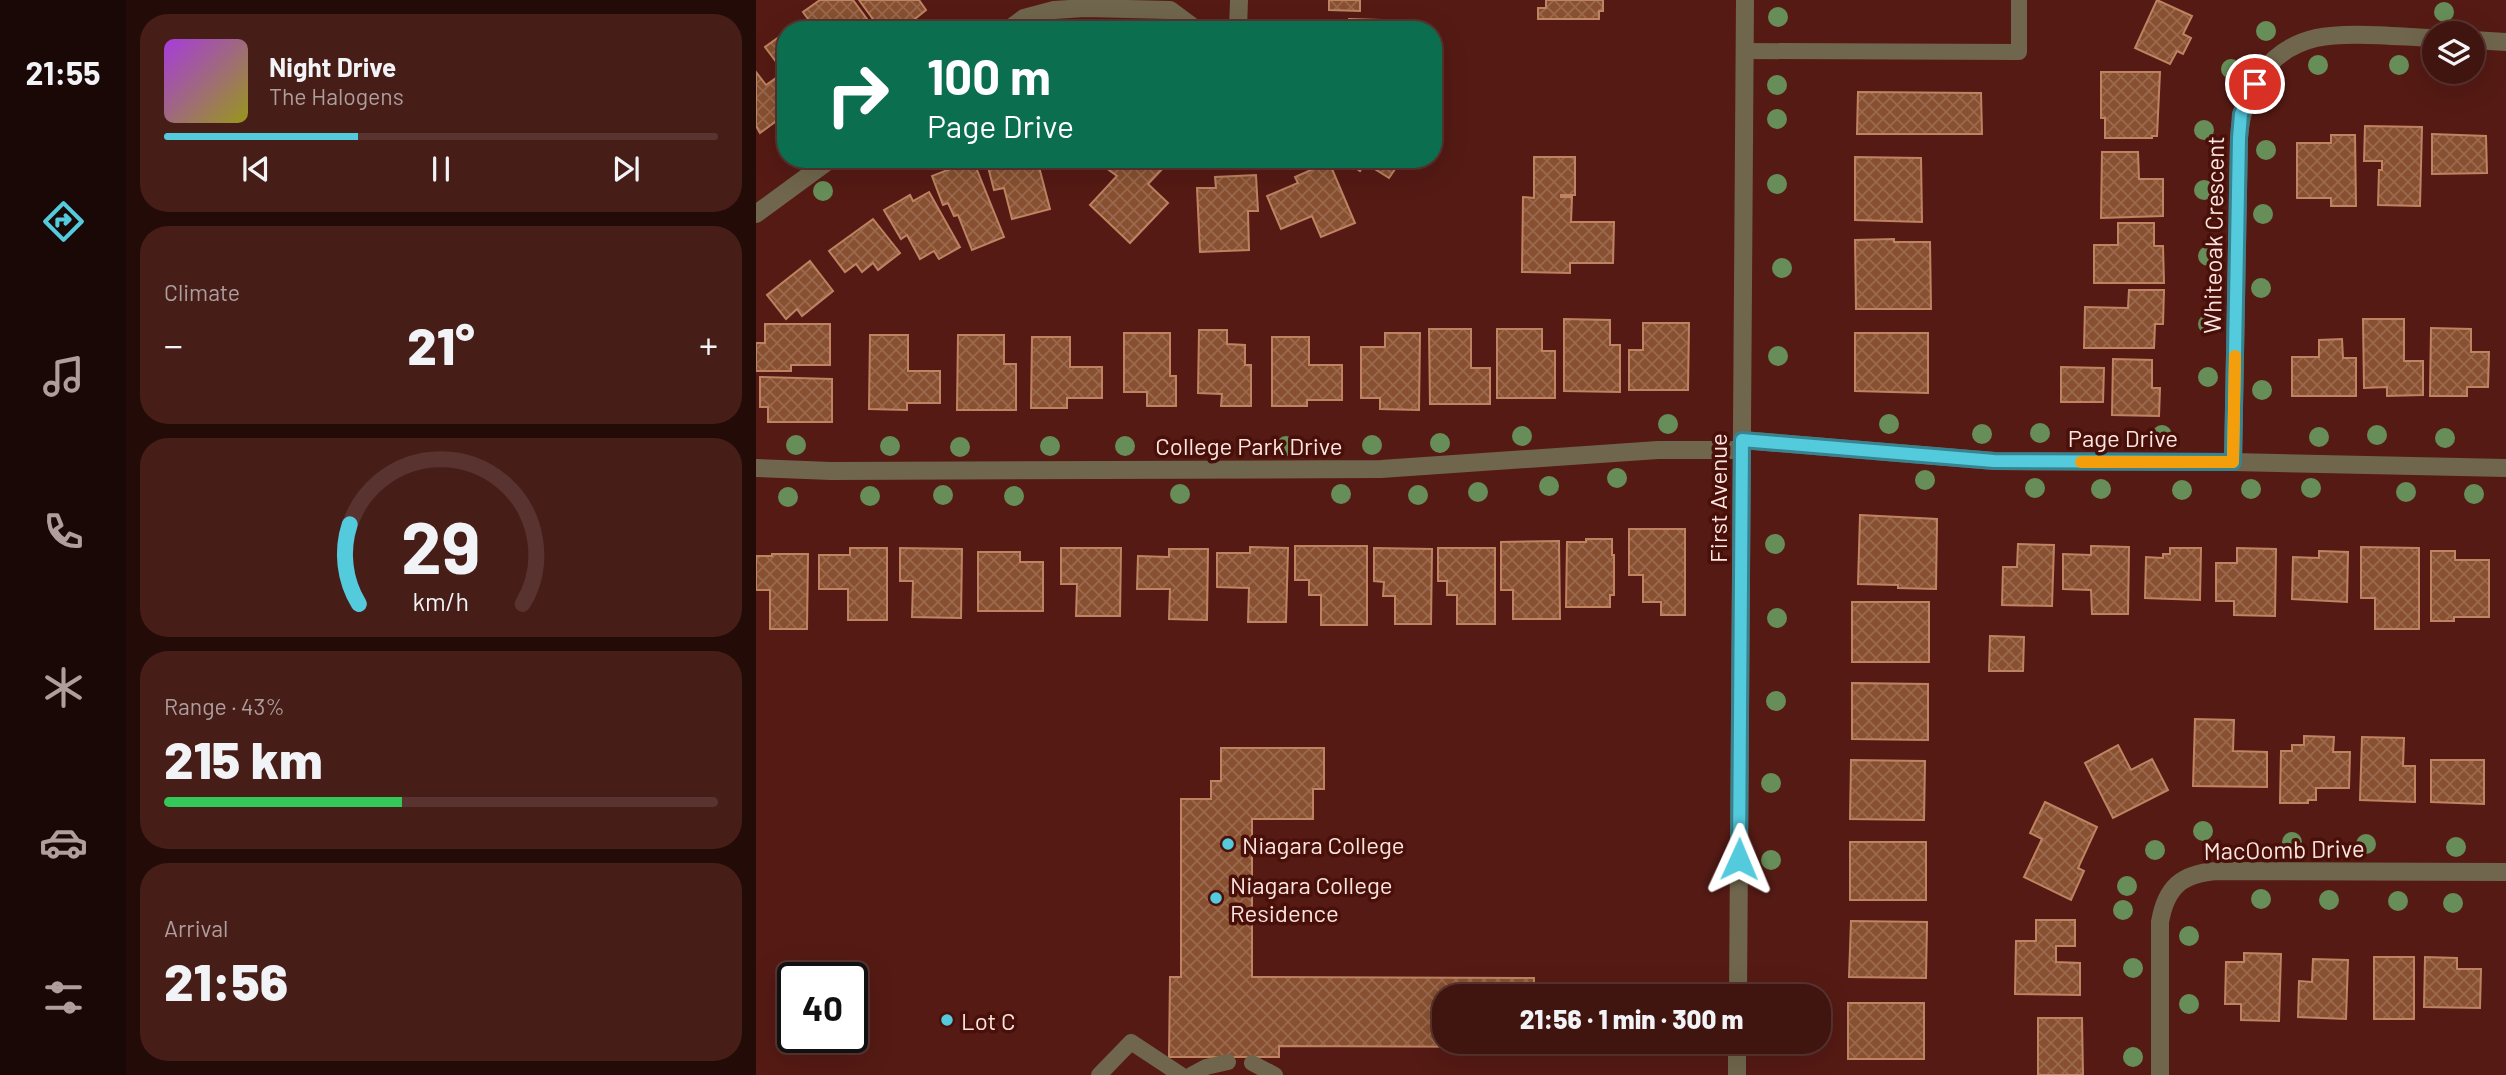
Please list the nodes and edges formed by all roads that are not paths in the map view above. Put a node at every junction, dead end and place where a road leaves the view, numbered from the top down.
1 (1239, 0) edge
2 (1745, 0) edge
3 (2019, 0) edge
4 (1020, 21) edge
5 (1185, 21) edge
6 (1238, 21) edge
7 (2422, 38) edge
8 (2485, 41) edge
9 (2506, 42) edge
10 (1745, 51) junction
11 (819, 168) edge
12 (756, 214) edge
13 (1742, 445) junction
14 (2233, 462) junction
15 (756, 467) edge
16 (2506, 468) edge
17 (2506, 872) edge
18 (1738, 984) edge
19 (1737, 1054) edge
20 (1228, 1062) dead end
21 (1252, 1063) dead end
22 (1099, 1075) edge
23 (1181, 1075) edge
24 (1191, 1075) edge
25 (1275, 1075) edge
26 (1737, 1075) edge
27 (2160, 1075) edge

1 - 6 street
2 - 10 street, First Avenue
3 - 10 lane
4 - 5 street
7 - 14 street, Whiteoak Crescent
8 - 9 street
10 - 13 street, First Avenue
11 - 12 street
13 - 14 street, Page Drive
13 - 15 street, College Park Drive
13 - 18 street, First Avenue
14 - 16 street, Page Drive
17 - 27 street, MacOomb Drive
19 - 26 street
20 - 24 lane
21 - 25 lane
22 - 23 lane

